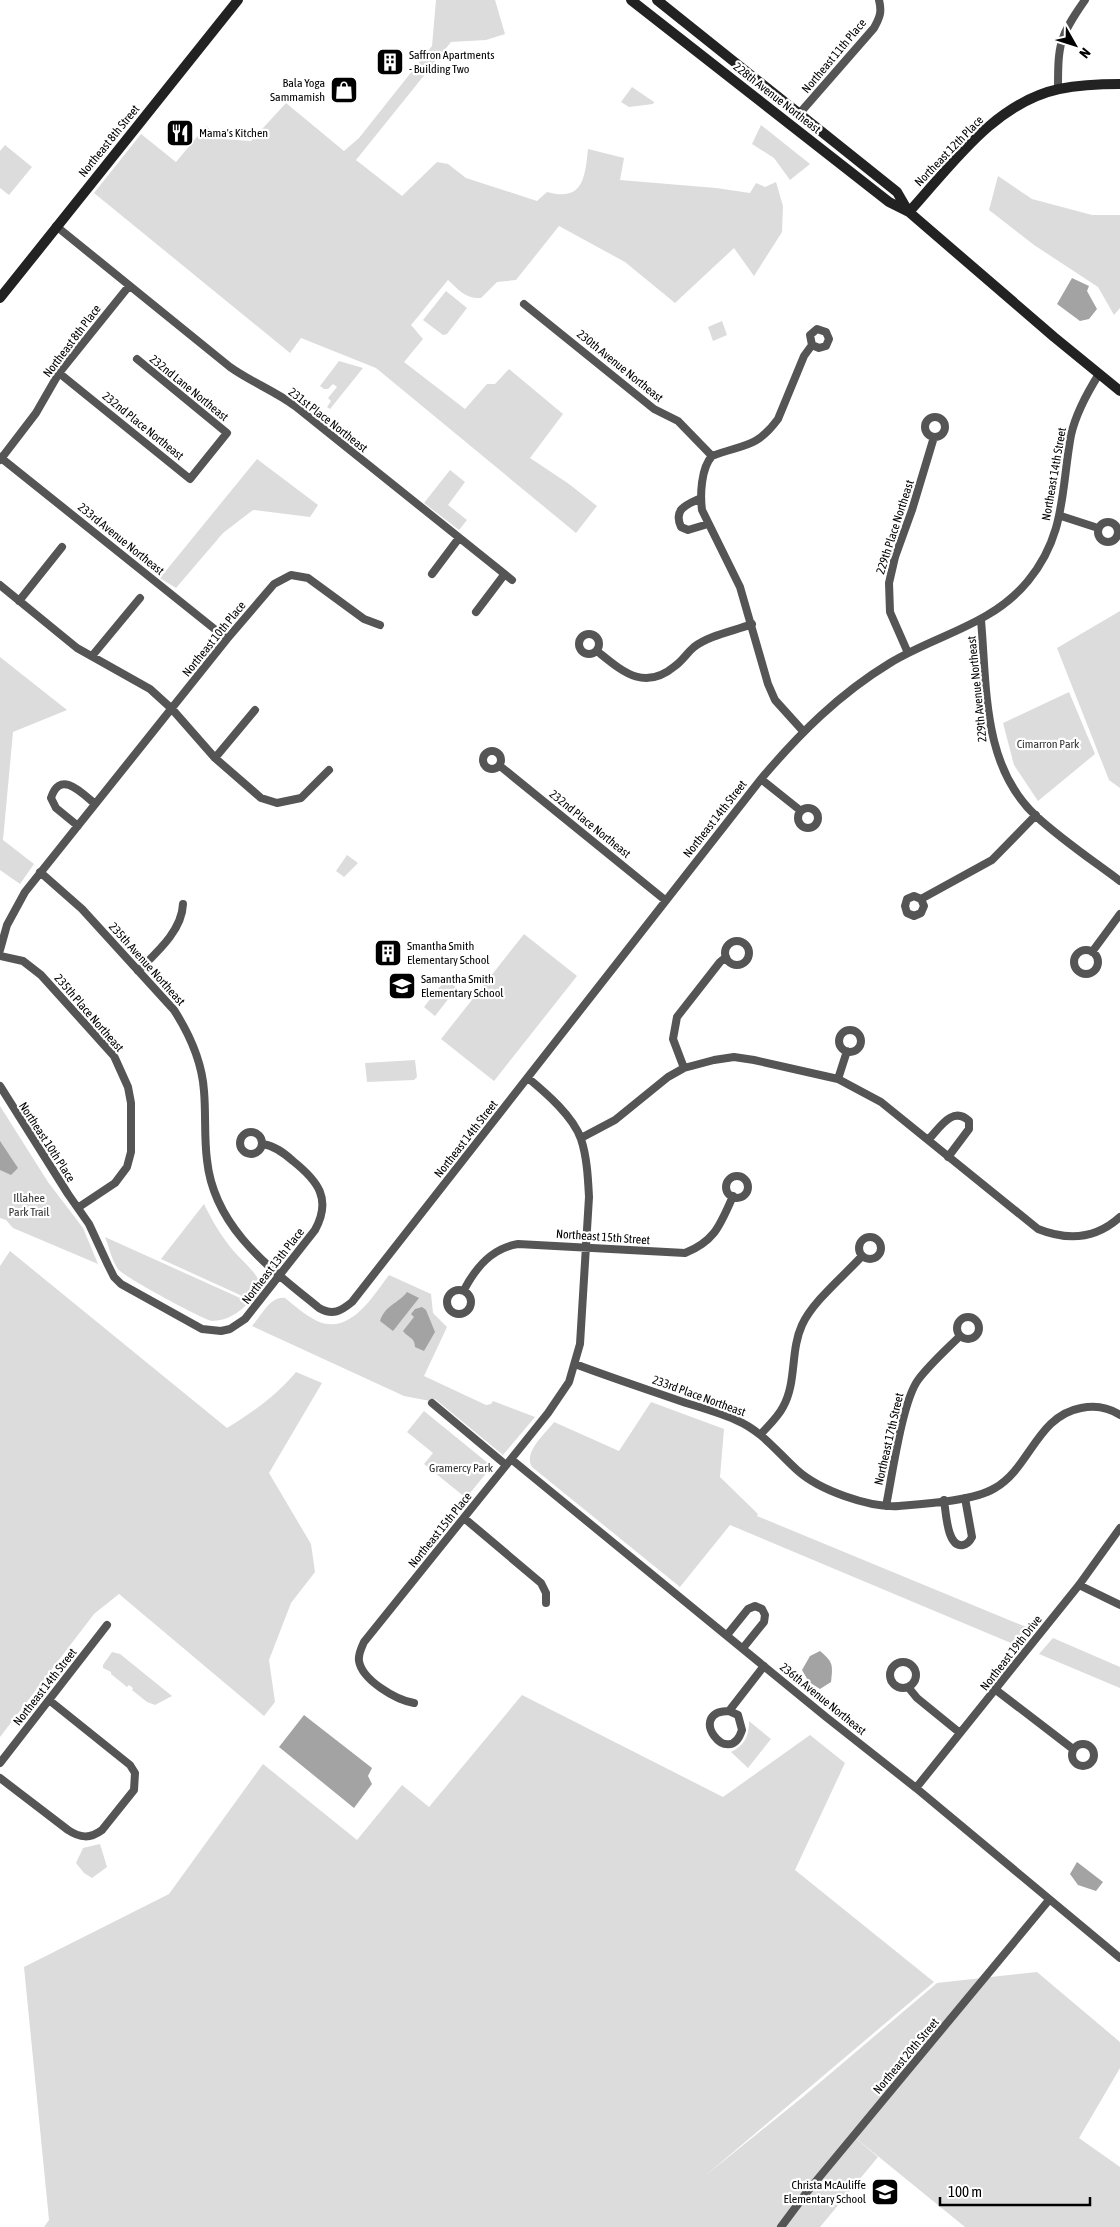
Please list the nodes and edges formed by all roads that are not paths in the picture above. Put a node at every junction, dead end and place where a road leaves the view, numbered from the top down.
1 (238, 0) edge
2 (632, 0) edge
3 (879, 0) edge
4 (1085, 0) edge
5 (655, 1) edge
6 (1120, 84) edge
7 (1058, 89) junction
8 (799, 114) junction
9 (829, 156) junction
10 (908, 212) junction
11 (56, 226) junction
12 (129, 286) junction
13 (0, 298) edge
14 (524, 304) dead end
15 (812, 345) dead end
16 (137, 359) dead end
17 (59, 373) junction
18 (1099, 374) junction
19 (1120, 390) edge
20 (934, 437) dead end
21 (712, 456) junction
22 (208, 457) joint
23 (0, 458) edge
24 (701, 498) junction
25 (1061, 516) junction
26 (708, 524) junction
27 (1098, 528) dead end
28 (459, 538) junction
29 (62, 547) dead end
30 (432, 574) dead end
31 (504, 575) junction
32 (512, 580) dead end
33 (0, 586) edge
34 (140, 598) dead end
35 (19, 601) junction
36 (476, 612) dead end
37 (981, 620) junction
38 (752, 624) junction
39 (380, 625) dead end
40 (227, 639) junction
41 (597, 651) dead end
42 (908, 653) junction
43 (92, 656) junction
44 (172, 709) junction
45 (255, 710) dead end
46 (803, 731) junction
47 (215, 758) junction
48 (500, 766) dead end
49 (328, 770) dead end
50 (761, 778) junction
51 (95, 804) junction
52 (800, 811) dead end
53 (1036, 815) junction
54 (78, 826) junction
55 (40, 872) junction
56 (1120, 881) edge
57 (921, 899) dead end
58 (666, 900) junction
59 (182, 904) dead end
60 (1120, 914) edge
61 (0, 950) edge
62 (1092, 952) dead end
63 (0, 956) edge
64 (726, 957) dead end
65 (138, 971) junction
66 (847, 1051) dead end
67 (684, 1068) junction
68 (528, 1078) junction
69 (838, 1079) junction
70 (0, 1086) edge
71 (581, 1138) junction
72 (928, 1140) junction
73 (263, 1144) dead end
74 (948, 1157) junction
75 (733, 1196) dead end
76 (79, 1207) junction
77 (1120, 1217) edge
78 (586, 1247) junction
79 (862, 1256) dead end
80 (280, 1277) junction
81 (464, 1290) dead end
82 (221, 1331) joint
83 (960, 1336) dead end
84 (575, 1364) junction
85 (432, 1403) dead end
86 (1120, 1415) edge
87 (761, 1434) junction
88 (509, 1462) junction
89 (966, 1498) junction
90 (944, 1500) junction
91 (886, 1506) junction
92 (464, 1518) junction
93 (1120, 1528) edge
94 (1079, 1585) junction
95 (546, 1603) dead end
96 (1120, 1605) edge
97 (107, 1625) dead end
98 (727, 1635) junction
99 (743, 1648) junction
100 (764, 1666) junction
101 (908, 1687) dead end
102 (996, 1690) junction
103 (49, 1700) junction
104 (414, 1703) dead end
105 (729, 1711) junction
106 (960, 1733) junction
107 (1073, 1749) dead end
108 (0, 1763) edge
109 (0, 1778) edge
110 (916, 1788) junction
111 (1049, 1900) junction
112 (1120, 1958) edge
113 (781, 2227) edge

1 - 11 main road, Northeast 8th Street
2 - 9 main road, 228th Avenue Northeast
3 - 8 street, Northeast 11th Place
4 - 7 street
5 - 8 main road, 228th Avenue Northeast
6 - 7 main road, Northeast 12th Place
7 - 10 main road, Northeast 12th Place
8 - 9 main road
8 - 10 main road, 228th Avenue Northeast
9 - 10 main road, 228th Avenue Northeast
10 - 18 main road, 228th Avenue Northeast
11 - 12 street, 231st Place Northeast
11 - 13 main road, Northeast 8th Street
12 - 17 street, Northeast 8th Place
12 - 28 street, 231st Place Northeast
14 - 21 street, 230th Avenue Northeast
15 - 21 street
16 - 22 street, 232nd Lane Northeast
17 - 22 street, 232nd Place Northeast
17 - 23 street, Northeast 8th Place
18 - 19 main road, 228th Avenue Northeast
18 - 25 street, Northeast 14th Street
20 - 42 street, 229th Place Northeast
21 - 24 street
23 - 40 street, 233rd Avenue Northeast
24 - 26 street
24 - 26 street
25 - 27 street
25 - 37 street, Northeast 14th Street
26 - 38 street
28 - 30 street
28 - 31 street, 231st Place Northeast
29 - 35 street
31 - 32 street, 231st Place Northeast
31 - 36 street
33 - 35 street
34 - 43 street
35 - 43 street
37 - 42 street, Northeast 14th Street
37 - 53 street, 229th Avenue Northeast
38 - 41 street
38 - 46 street
39 - 40 street, Northeast 10th Place
40 - 44 street, Northeast 10th Place
42 - 46 street, Northeast 14th Street
43 - 44 street
44 - 47 street
44 - 51 street, Northeast 10th Place
45 - 47 street
46 - 50 street, Northeast 14th Street
47 - 49 street
48 - 58 street, 232nd Place Northeast
50 - 52 street
50 - 58 street, Northeast 14th Street
51 - 54 street, Northeast 10th Place
51 - 54 street
53 - 56 street, 229th Avenue Northeast
53 - 57 street
54 - 55 street, Northeast 10th Place
55 - 61 street, Northeast 10th Place
55 - 65 street, 235th Avenue Northeast
58 - 68 street, Northeast 14th Street
59 - 65 street
60 - 62 street
63 - 76 street, 235th Place Northeast
64 - 67 street
65 - 80 street, 235th Avenue Northeast
66 - 69 street
67 - 69 street
67 - 71 street
68 - 71 street
68 - 80 street, Northeast 14th Street
69 - 72 street
70 - 76 street, Northeast 10th Place
71 - 78 street
72 - 74 street
72 - 74 street
73 - 80 street, Northeast 13th Place
74 - 77 street
75 - 78 street, Northeast 15th Street
76 - 82 street, Northeast 10th Place
78 - 81 street, Northeast 15th Street
78 - 84 street
79 - 87 street
80 - 82 street, Northeast 13th Place
83 - 91 street, Northeast 17th Street
84 - 87 street, 233rd Place Northeast
84 - 88 street, Northeast 15th Place
85 - 88 street, 236th Avenue Northeast
86 - 89 street, 233rd Place Northeast
87 - 91 street, 233rd Place Northeast
88 - 92 street, Northeast 15th Place
88 - 98 street, 236th Avenue Northeast
89 - 90 street, 233rd Place Northeast
89 - 90 street
90 - 91 street, 233rd Place Northeast
92 - 95 street
92 - 104 street, Northeast 15th Place
93 - 94 street, Northeast 19th Drive
94 - 96 street
94 - 102 street, Northeast 19th Drive
97 - 103 street, Northeast 14th Street
98 - 99 street, 236th Avenue Northeast
98 - 99 street
99 - 100 street, 236th Avenue Northeast
100 - 105 street
100 - 110 street, 236th Avenue Northeast
101 - 106 street
102 - 106 street, Northeast 19th Drive
102 - 107 street
103 - 108 street, Northeast 14th Street
103 - 109 street
105 - 105 street
106 - 110 street, Northeast 19th Drive
110 - 111 street, 236th Avenue Northeast
111 - 112 street, 236th Avenue Northeast
111 - 113 street, Northeast 20th Street

